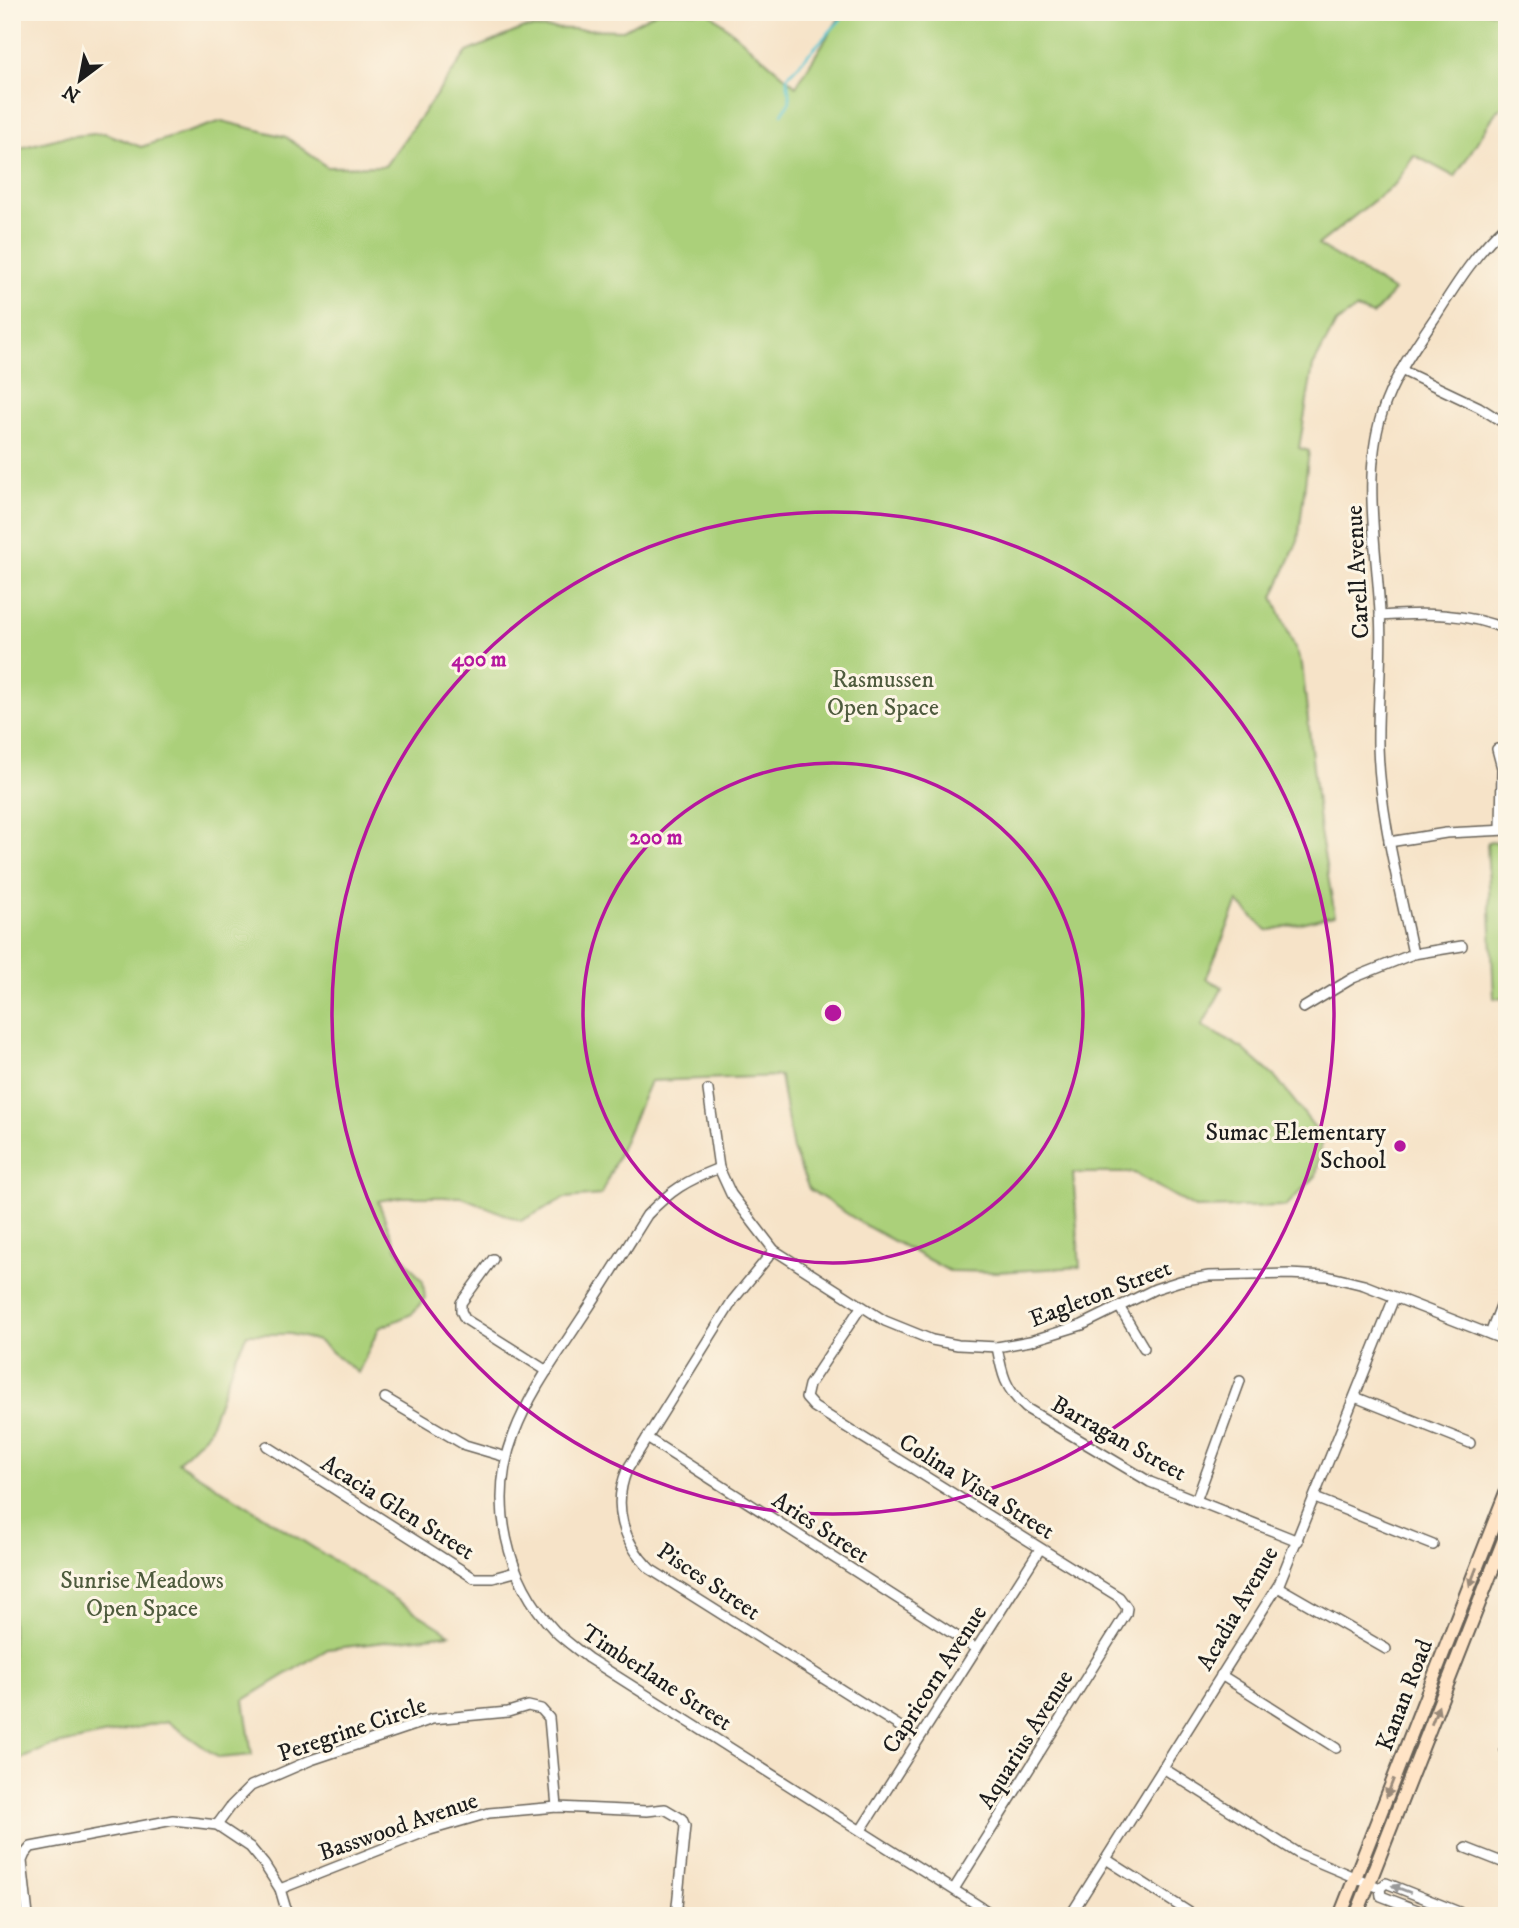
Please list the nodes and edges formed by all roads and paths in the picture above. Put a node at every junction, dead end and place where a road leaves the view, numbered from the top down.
1 (1507, 224) edge
2 (1401, 370) junction
3 (1507, 425) edge
4 (1380, 617) junction
5 (1507, 630) edge
6 (1497, 749) dead end
7 (1504, 829) edge
8 (1389, 842) junction
9 (1462, 946) dead end
10 (1413, 954) junction
11 (1303, 1008) dead end
12 (708, 1090) dead end
13 (719, 1168) junction
14 (774, 1250) junction
15 (493, 1259) dead end
16 (1507, 1290) edge
17 (1394, 1298) junction
18 (861, 1307) junction
19 (1120, 1308) junction
20 (1490, 1334) junction
21 (1507, 1341) edge
22 (997, 1347) junction
23 (1144, 1348) dead end
24 (547, 1371) junction
25 (1240, 1381) dead end
26 (1355, 1397) junction
27 (385, 1398) dead end
28 (647, 1438) junction
29 (1470, 1443) dead end
30 (267, 1447) dead end
31 (506, 1457) junction
32 (1507, 1490) edge
33 (1315, 1498) junction
34 (1196, 1501) junction
35 (1507, 1532) edge
36 (1298, 1541) junction
37 (1433, 1545) dead end
38 (1041, 1549) junction
39 (515, 1573) junction
40 (1278, 1587) junction
41 (1127, 1608) joint
42 (975, 1648) junction
43 (1387, 1649) dead end
44 (1221, 1675) junction
45 (918, 1738) junction
46 (1336, 1748) dead end
47 (1163, 1768) junction
48 (557, 1807) junction
49 (217, 1825) junction
50 (861, 1830) junction
51 (1466, 1848) dead end
52 (1106, 1859) junction
53 (1507, 1864) edge
54 (1355, 1878) junction
55 (1374, 1886) junction
56 (280, 1889) junction
57 (954, 1889) junction
58 (29, 1916) edge
59 (289, 1916) edge
60 (676, 1916) edge
61 (995, 1916) edge
62 (1070, 1916) edge
63 (1195, 1916) edge
64 (1340, 1916) edge
65 (1356, 1916) edge
66 (1433, 1916) edge
67 (1469, 1916) edge

1 - 2 street, Carell Avenue
2 - 3 street
2 - 4 street, Carell Avenue
4 - 5 street
4 - 8 street, Carell Avenue
6 - 7 street
7 - 8 street
8 - 10 street, Carell Avenue
9 - 10 street
10 - 11 street
12 - 13 street, Eagleton Street
13 - 14 street, Eagleton Street
13 - 24 street, Timberlane Street
14 - 18 street, Eagleton Street
14 - 28 street, Pisces Street
15 - 24 street
16 - 20 street
17 - 19 street, Eagleton Street
17 - 20 street, Eagleton Street
17 - 26 street, Acadia Avenue
18 - 22 street, Eagleton Street
18 - 38 street, Colina Vista Street
19 - 22 street, Eagleton Street
19 - 23 street
20 - 21 street, Eagleton Street
22 - 34 street, Barragan Street
24 - 31 street, Timberlane Street
25 - 34 street
26 - 29 street
26 - 33 street, Acadia Avenue
27 - 31 street
28 - 42 street, Aries Street
28 - 45 street, Pisces Street
30 - 39 street, Acacia Glen Street
31 - 39 street, Timberlane Street
32 -> 54 main road, Kanan Road
33 - 36 street, Acadia Avenue
33 - 37 street
34 - 36 street, Barragan Street
55 -> 35 main road, Kanan Road
36 - 40 street, Acadia Avenue
38 - 41 street, Colina Vista Street
38 - 42 street, Capricorn Avenue
39 - 50 street, Timberlane Street
40 - 43 street
40 - 44 street, Acadia Avenue
41 - 57 street, Aquarius Avenue
42 - 45 street, Capricorn Avenue
44 - 46 street
44 - 47 street, Acadia Avenue
45 - 50 street, Capricorn Avenue
47 - 52 street, Acadia Avenue
47 - 54 street
48 - 49 street, Peregrine Circle
48 - 56 street, Basswood Avenue
48 - 60 street, Basswood Avenue
49 - 56 street
49 - 58 street
50 - 57 street, Timberlane Street
51 - 53 street
52 - 62 street, Acadia Avenue
52 - 63 street
54 - 55 street
54 - 64 main road, Kanan Road
55 - 65 main road, Kanan Road
55 - 66 street
67 -> 55 street
56 - 59 street
57 - 61 street, Timberlane Street

